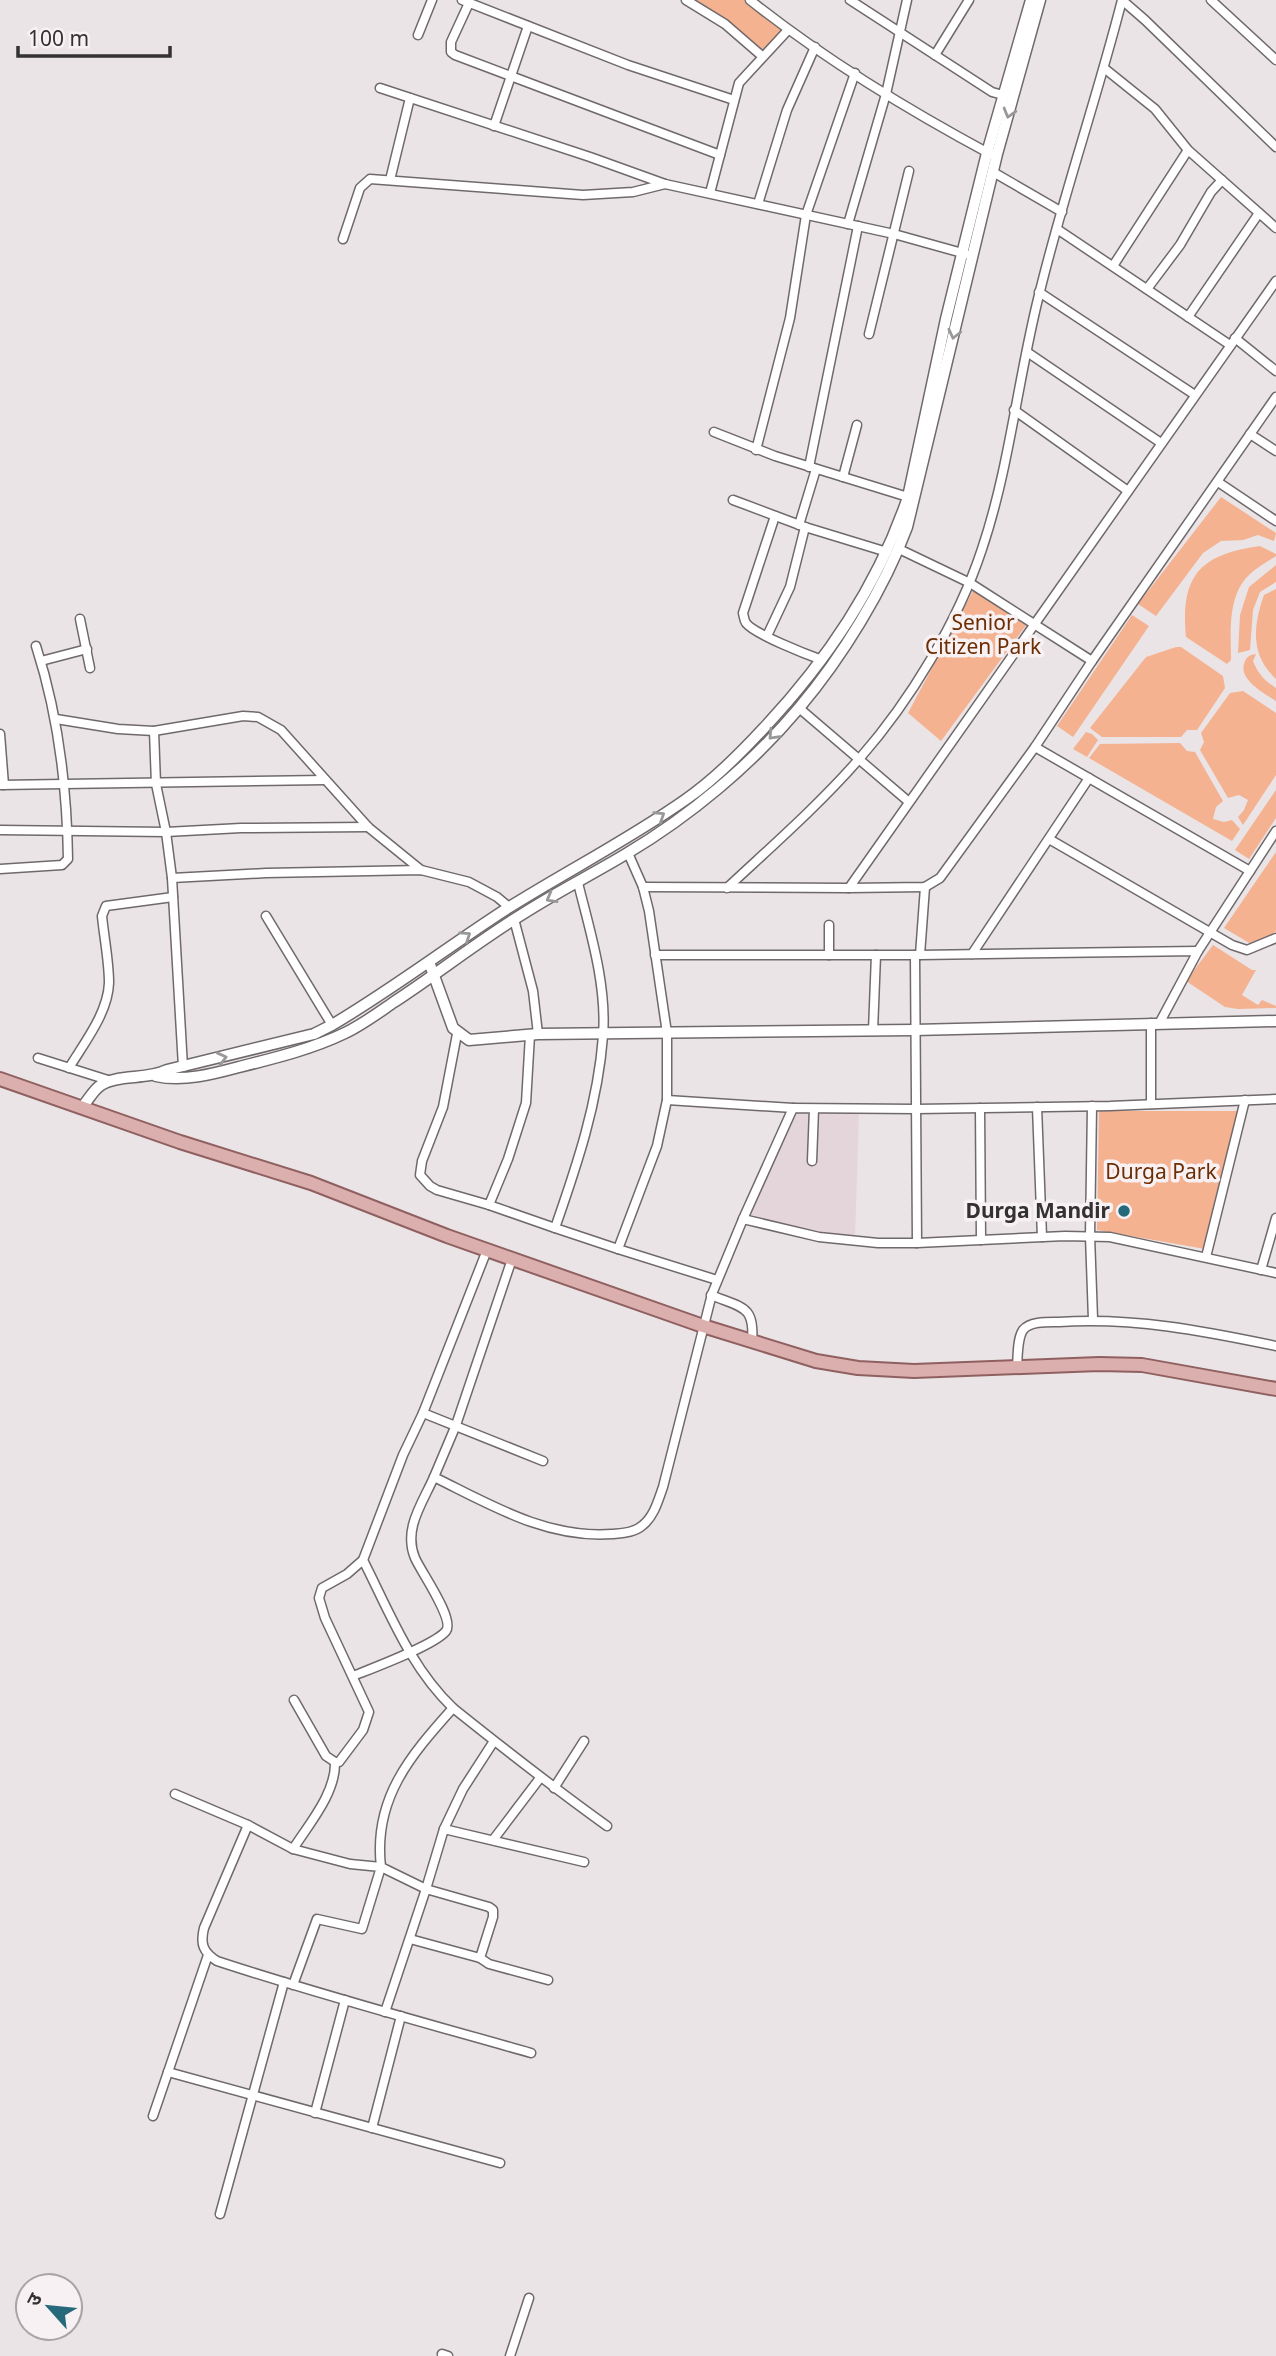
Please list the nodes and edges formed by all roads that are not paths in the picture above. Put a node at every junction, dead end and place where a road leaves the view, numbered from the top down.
1 (432, 0) edge
2 (686, 0) edge
3 (750, 0) edge
4 (850, 0) edge
5 (906, 0) edge
6 (969, 0) edge
7 (1031, 0) edge
8 (1040, 0) edge
9 (1211, 0) edge
10 (466, 1) edge
11 (528, 26) junction
12 (788, 30) junction
13 (900, 33) junction
14 (418, 35) dead end
15 (815, 47) junction
16 (935, 55) junction
17 (762, 56) junction
18 (1276, 60) edge
19 (1104, 68) junction
20 (855, 73) junction
21 (510, 76) junction
22 (380, 88) dead end
23 (886, 94) junction
24 (1003, 95) junction
25 (410, 98) junction
26 (734, 100) junction
27 (494, 126) junction
28 (1276, 147) edge
29 (1188, 150) junction
30 (719, 155) junction
31 (991, 155) junction
32 (909, 171) dead end
33 (993, 172) junction
34 (390, 180) junction
35 (1222, 180) junction
36 (665, 184) junction
37 (710, 193) junction
38 (758, 204) junction
39 (1062, 212) junction
40 (1259, 213) junction
41 (806, 215) junction
42 (853, 225) junction
43 (1276, 228) edge
44 (1057, 229) junction
45 (894, 234) junction
46 (343, 239) dead end
47 (967, 254) junction
48 (1113, 266) junction
49 (1276, 281) edge
50 (1147, 289) junction
51 (1039, 292) junction
52 (1188, 317) junction
53 (869, 334) dead end
54 (1233, 342) junction
55 (1027, 352) junction
56 (1276, 371) edge
57 (1195, 395) junction
58 (1276, 397) edge
59 (1014, 411) junction
60 (857, 425) dead end
61 (714, 432) dead end
62 (1250, 434) junction
63 (1161, 443) junction
64 (756, 450) junction
65 (1276, 451) edge
66 (813, 468) junction
67 (843, 477) junction
68 (1218, 482) junction
69 (1128, 491) junction
70 (908, 497) junction
71 (733, 500) dead end
72 (775, 516) junction
73 (1276, 522) edge
74 (802, 526) junction
75 (899, 549) junction
76 (887, 552) junction
77 (970, 583) junction
78 (80, 619) dead end
79 (1034, 624) junction
80 (767, 636) junction
81 (36, 646) dead end
82 (87, 649) junction
83 (822, 660) junction
84 (41, 662) junction
85 (1092, 662) junction
86 (90, 668) dead end
87 (799, 708) junction
88 (55, 719) junction
89 (153, 731) junction
90 (0, 734) edge
91 (1035, 747) junction
92 (859, 759) junction
93 (1089, 778) junction
94 (325, 780) junction
95 (156, 784) junction
96 (2, 785) edge
97 (62, 785) junction
98 (909, 802) junction
99 (368, 827) junction
100 (0, 830) edge
101 (67, 830) junction
102 (1276, 831) edge
103 (166, 832) junction
104 (1049, 839) junction
105 (628, 853) junction
106 (0, 869) edge
107 (421, 870) junction
108 (1250, 871) junction
109 (172, 878) junction
110 (578, 883) junction
111 (643, 887) junction
112 (925, 887) junction
113 (727, 888) junction
114 (849, 888) junction
115 (173, 897) junction
116 (509, 907) junction
117 (266, 916) dead end
118 (514, 919) junction
119 (829, 925) dead end
120 (1209, 932) junction
121 (1276, 938) edge
122 (1198, 951) junction
123 (972, 954) junction
124 (655, 955) junction
125 (829, 955) junction
126 (876, 955) junction
127 (918, 955) junction
128 (429, 962) junction
129 (435, 975) junction
130 (1276, 1021) edge
131 (1156, 1023) junction
132 (332, 1025) junction
133 (914, 1030) junction
134 (873, 1031) junction
135 (667, 1033) junction
136 (457, 1034) junction
137 (604, 1034) junction
138 (534, 1035) junction
139 (38, 1058) dead end
140 (183, 1067) junction
141 (69, 1068) junction
142 (156, 1076) junction
143 (0, 1079) edge
144 (111, 1081) junction
145 (1276, 1099) edge
146 (667, 1100) junction
147 (1245, 1100) junction
148 (1151, 1104) junction
149 (1092, 1106) junction
150 (82, 1107) junction
151 (1037, 1107) junction
152 (793, 1108) junction
153 (980, 1108) junction
154 (814, 1109) junction
155 (916, 1109) junction
156 (812, 1161) dead end
157 (489, 1205) junction
158 (1276, 1218) edge
159 (743, 1219) junction
160 (555, 1228) junction
161 (1090, 1236) junction
162 (1042, 1237) junction
163 (981, 1240) junction
164 (916, 1244) junction
165 (618, 1249) junction
166 (487, 1250) junction
167 (1206, 1257) junction
168 (512, 1259) junction
169 (1261, 1270) junction
170 (1276, 1273) edge
171 (717, 1280) junction
172 (711, 1296) junction
173 (1093, 1319) junction
174 (704, 1326) junction
175 (752, 1342) junction
176 (1276, 1346) edge
177 (1017, 1367) junction
178 (1276, 1389) edge
179 (423, 1413) junction
180 (456, 1425) junction
181 (543, 1461) dead end
182 (434, 1477) junction
183 (363, 1560) junction
184 (409, 1652) junction
185 (353, 1676) junction
186 (294, 1700) dead end
187 (453, 1708) junction
188 (494, 1741) junction
189 (584, 1741) dead end
190 (335, 1762) junction
191 (540, 1778) junction
192 (554, 1788) junction
193 (175, 1794) dead end
194 (248, 1825) junction
195 (607, 1826) dead end
196 (444, 1829) junction
197 (493, 1840) junction
198 (293, 1849) junction
199 (584, 1862) dead end
200 (381, 1867) junction
201 (426, 1889) junction
202 (410, 1939) junction
203 (208, 1955) junction
204 (481, 1958) junction
205 (548, 1980) dead end
206 (284, 1982) junction
207 (293, 1985) junction
208 (345, 2000) junction
209 (385, 2012) junction
210 (401, 2016) junction
211 (531, 2053) dead end
212 (168, 2072) junction
213 (253, 2096) junction
214 (315, 2113) junction
215 (153, 2116) dead end
216 (372, 2128) junction
217 (500, 2163) dead end
218 (220, 2214) dead end
219 (529, 2298) dead end
220 (510, 2356) edge

1 - 14 street
2 - 17 street
3 - 12 street
4 - 13 street
5 - 13 street
6 - 16 street
7 - 24 street
8 -> 31 street
9 - 18 street
10 - 11 street
10 - 21 street
11 - 21 street
11 - 26 street
12 - 15 street
12 - 17 street
13 - 16 street
13 - 23 street
15 - 20 street
15 - 38 street
16 - 24 street
17 - 26 street
19 - 28 street
19 - 29 street
19 - 39 street
20 - 23 street
20 - 41 street
21 - 27 street
21 - 30 street
22 - 25 street
23 - 31 street
23 - 42 street
24 - 31 street
25 - 27 street
25 - 34 street
26 - 30 street
27 - 36 street
29 - 35 street
29 - 48 street
30 - 37 street
31 - 33 street
31 - 47 street
32 - 45 street
33 - 39 street
33 - 47 street
34 - 36 street
34 - 46 street
35 - 40 street
35 - 50 street
36 - 37 street
37 - 38 street
38 - 41 street
39 - 44 street
40 - 43 street
40 - 52 street
41 - 42 street
41 - 64 street
42 - 45 street
42 - 66 street
44 - 48 street
44 - 51 street
45 - 47 street
45 - 53 street
47 - 70 street
47 -> 75 street
48 - 50 street
49 - 54 street
50 - 52 street
51 - 55 street
51 - 57 street
52 - 54 street
54 - 56 street
54 - 57 street
55 - 59 street
55 - 63 street
57 - 63 street
58 - 62 street
59 - 69 street
59 - 77 street
60 - 67 street
61 - 64 street
62 - 65 street
62 - 68 street
63 - 69 street
64 - 66 street
66 - 67 street
66 - 74 street
67 - 70 street
68 - 73 street
68 - 85 street
69 - 79 street
70 - 76 street
71 - 72 street
72 - 74 street
72 - 80 street
74 - 76 street
74 - 80 street
75 - 77 street
75 - 87 street
76 - 83 street
77 - 79 street
77 - 92 street
78 - 82 street
79 - 85 street
79 - 98 street
80 - 83 street
81 - 84 street
82 - 84 street
82 - 86 street
116 -> 83 street
84 - 88 street
85 - 91 street
87 - 92 street
87 -> 105 street
88 - 89 street
88 - 97 street
89 - 94 street
89 - 95 street
90 - 96 street
91 - 93 street
91 - 112 street
92 - 98 street
92 - 113 street
93 - 104 street
93 - 108 street
94 - 95 street
94 - 99 street
95 - 97 street
95 - 103 street
96 - 97 street
97 - 101 street
98 - 114 street
99 - 103 street
99 - 107 street
100 - 101 street
101 - 103 street
101 - 106 street
102 - 108 street
103 - 109 street
104 - 120 street
104 - 123 street
105 - 110 street
105 - 111 street
107 - 109 street
107 - 116 street
108 - 120 street
109 - 115 street
110 -> 118 street
110 - 137 street
111 - 113 street
111 - 124 street
112 - 114 street
112 - 127 street
113 - 114 street
115 - 140 street
115 - 141 street
128 -> 116 street
117 - 132 street
118 - 129 street
118 - 138 street
119 - 125 street
120 - 121 street
120 - 122 street
122 - 123 street
122 - 131 street
123 - 127 street
124 - 125 street
124 - 135 street
125 - 126 street
126 - 127 street
126 - 134 street
127 - 133 street
128 - 129 street
128 - 132 street
129 - 136 street
129 - 142 street
130 - 131 street
131 - 133 street
131 - 148 street
140 -> 132 street
133 - 134 street
133 - 155 street
134 - 135 street
135 - 137 street
135 - 146 street
136 - 138 street
136 - 157 street
137 - 138 street
137 - 160 street
138 - 157 street
139 - 141 street
140 - 142 street
141 - 144 street
142 - 144 street
143 - 150 main road
144 - 150 street
145 - 147 street
146 - 152 street
146 - 165 street
147 - 148 street
147 - 167 street
148 - 149 street
149 - 151 street
149 - 161 street
150 - 166 main road
151 - 153 street
151 - 162 street
152 - 154 street
152 - 159 street
153 - 155 street
153 - 163 street
154 - 155 street
154 - 156 street
155 - 164 street
157 - 160 street
158 - 169 street
159 - 164 street
159 - 171 street
160 - 165 street
161 - 162 street
161 - 167 street
161 - 173 street
162 - 163 street
163 - 164 street
165 - 171 street
166 - 168 main road
166 - 179 street
167 - 169 street
168 - 174 main road
168 - 180 street
169 - 170 street
171 - 172 street
172 - 174 street
172 - 175 street
173 - 176 street
173 - 177 street
174 - 175 main road
174 - 182 street
175 - 177 main road
177 - 178 main road
179 - 180 street
179 - 183 street
180 - 181 street
180 - 182 street
182 - 184 street
183 - 184 street
183 - 185 street
184 - 185 street
184 - 187 street
185 - 190 street
186 - 190 street
187 - 188 street
187 - 200 street
188 - 191 street
188 - 196 street
189 - 192 street
190 - 198 street
191 - 192 street
191 - 197 street
192 - 195 street
193 - 194 street
194 - 198 street
194 - 203 street
196 - 197 street
196 - 201 street
197 - 199 street
198 - 200 street
200 - 201 street
200 - 207 street
201 - 202 street
201 - 204 street
202 - 204 street
202 - 209 street
203 - 206 street
203 - 212 street
204 - 205 street
206 - 207 street
206 - 213 street
207 - 208 street
208 - 209 street
208 - 214 street
209 - 210 street
210 - 211 street
210 - 216 street
212 - 213 street
212 - 215 street
213 - 214 street
213 - 218 street
214 - 216 street
216 - 217 street
219 - 220 street

